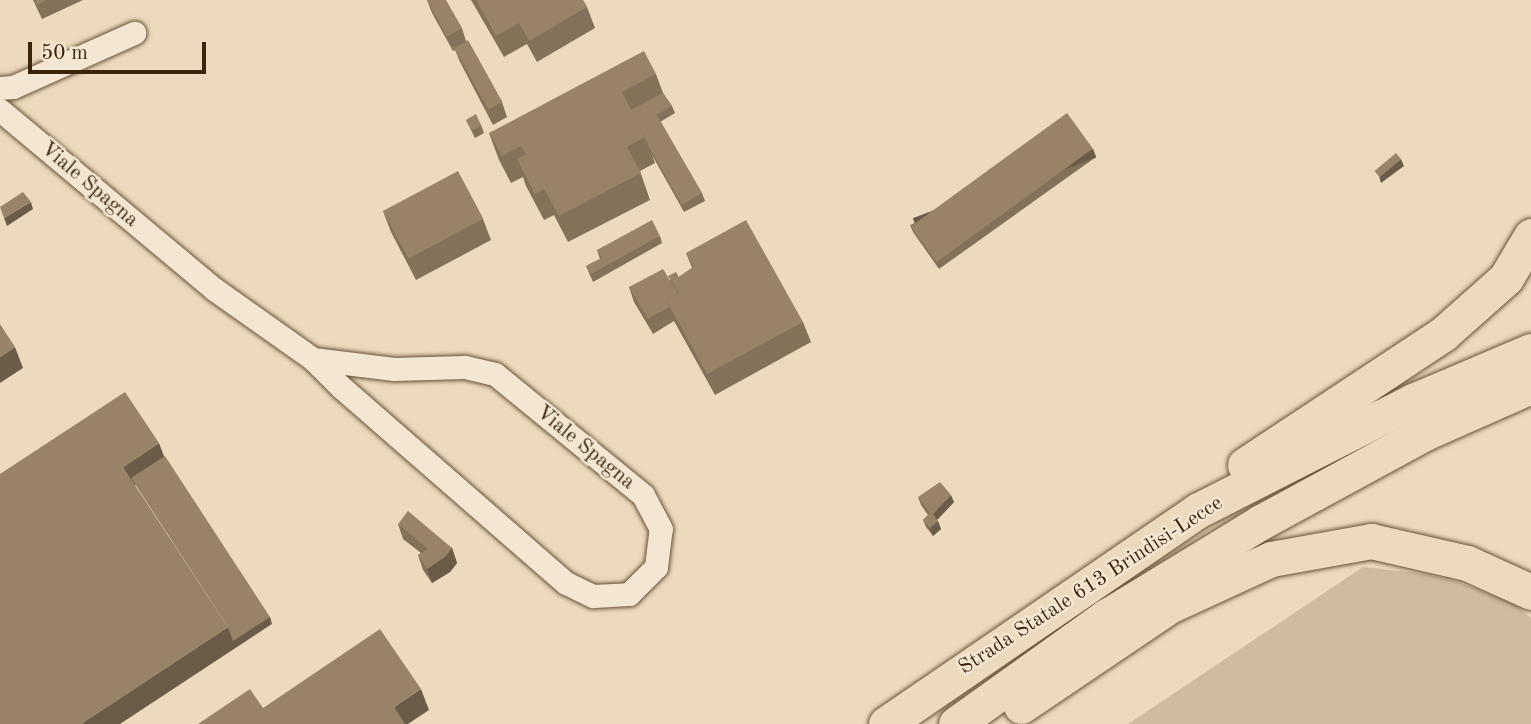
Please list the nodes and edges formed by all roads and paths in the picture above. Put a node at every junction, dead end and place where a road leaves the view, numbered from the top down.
1 (134, 33) dead end
2 (0, 88) edge
3 (0, 110) edge
4 (1531, 236) edge
5 (1531, 351) edge
6 (313, 359) junction
7 (1531, 386) edge
8 (1199, 510) junction
9 (1531, 592) edge
10 (886, 724) edge
11 (956, 724) edge
12 (995, 724) edge

1 - 2 street
3 - 6 street, Viale Spagna
4 - 8 highway
5 - 8 highway, Strada Statale 613 Brindisi-Lecce
6 - 6 street, Viale Spagna
7 - 11 highway, Strada Statale 613 Brindisi-Lecce
8 - 10 highway, Strada Statale 613 Brindisi-Lecce
9 - 12 highway

